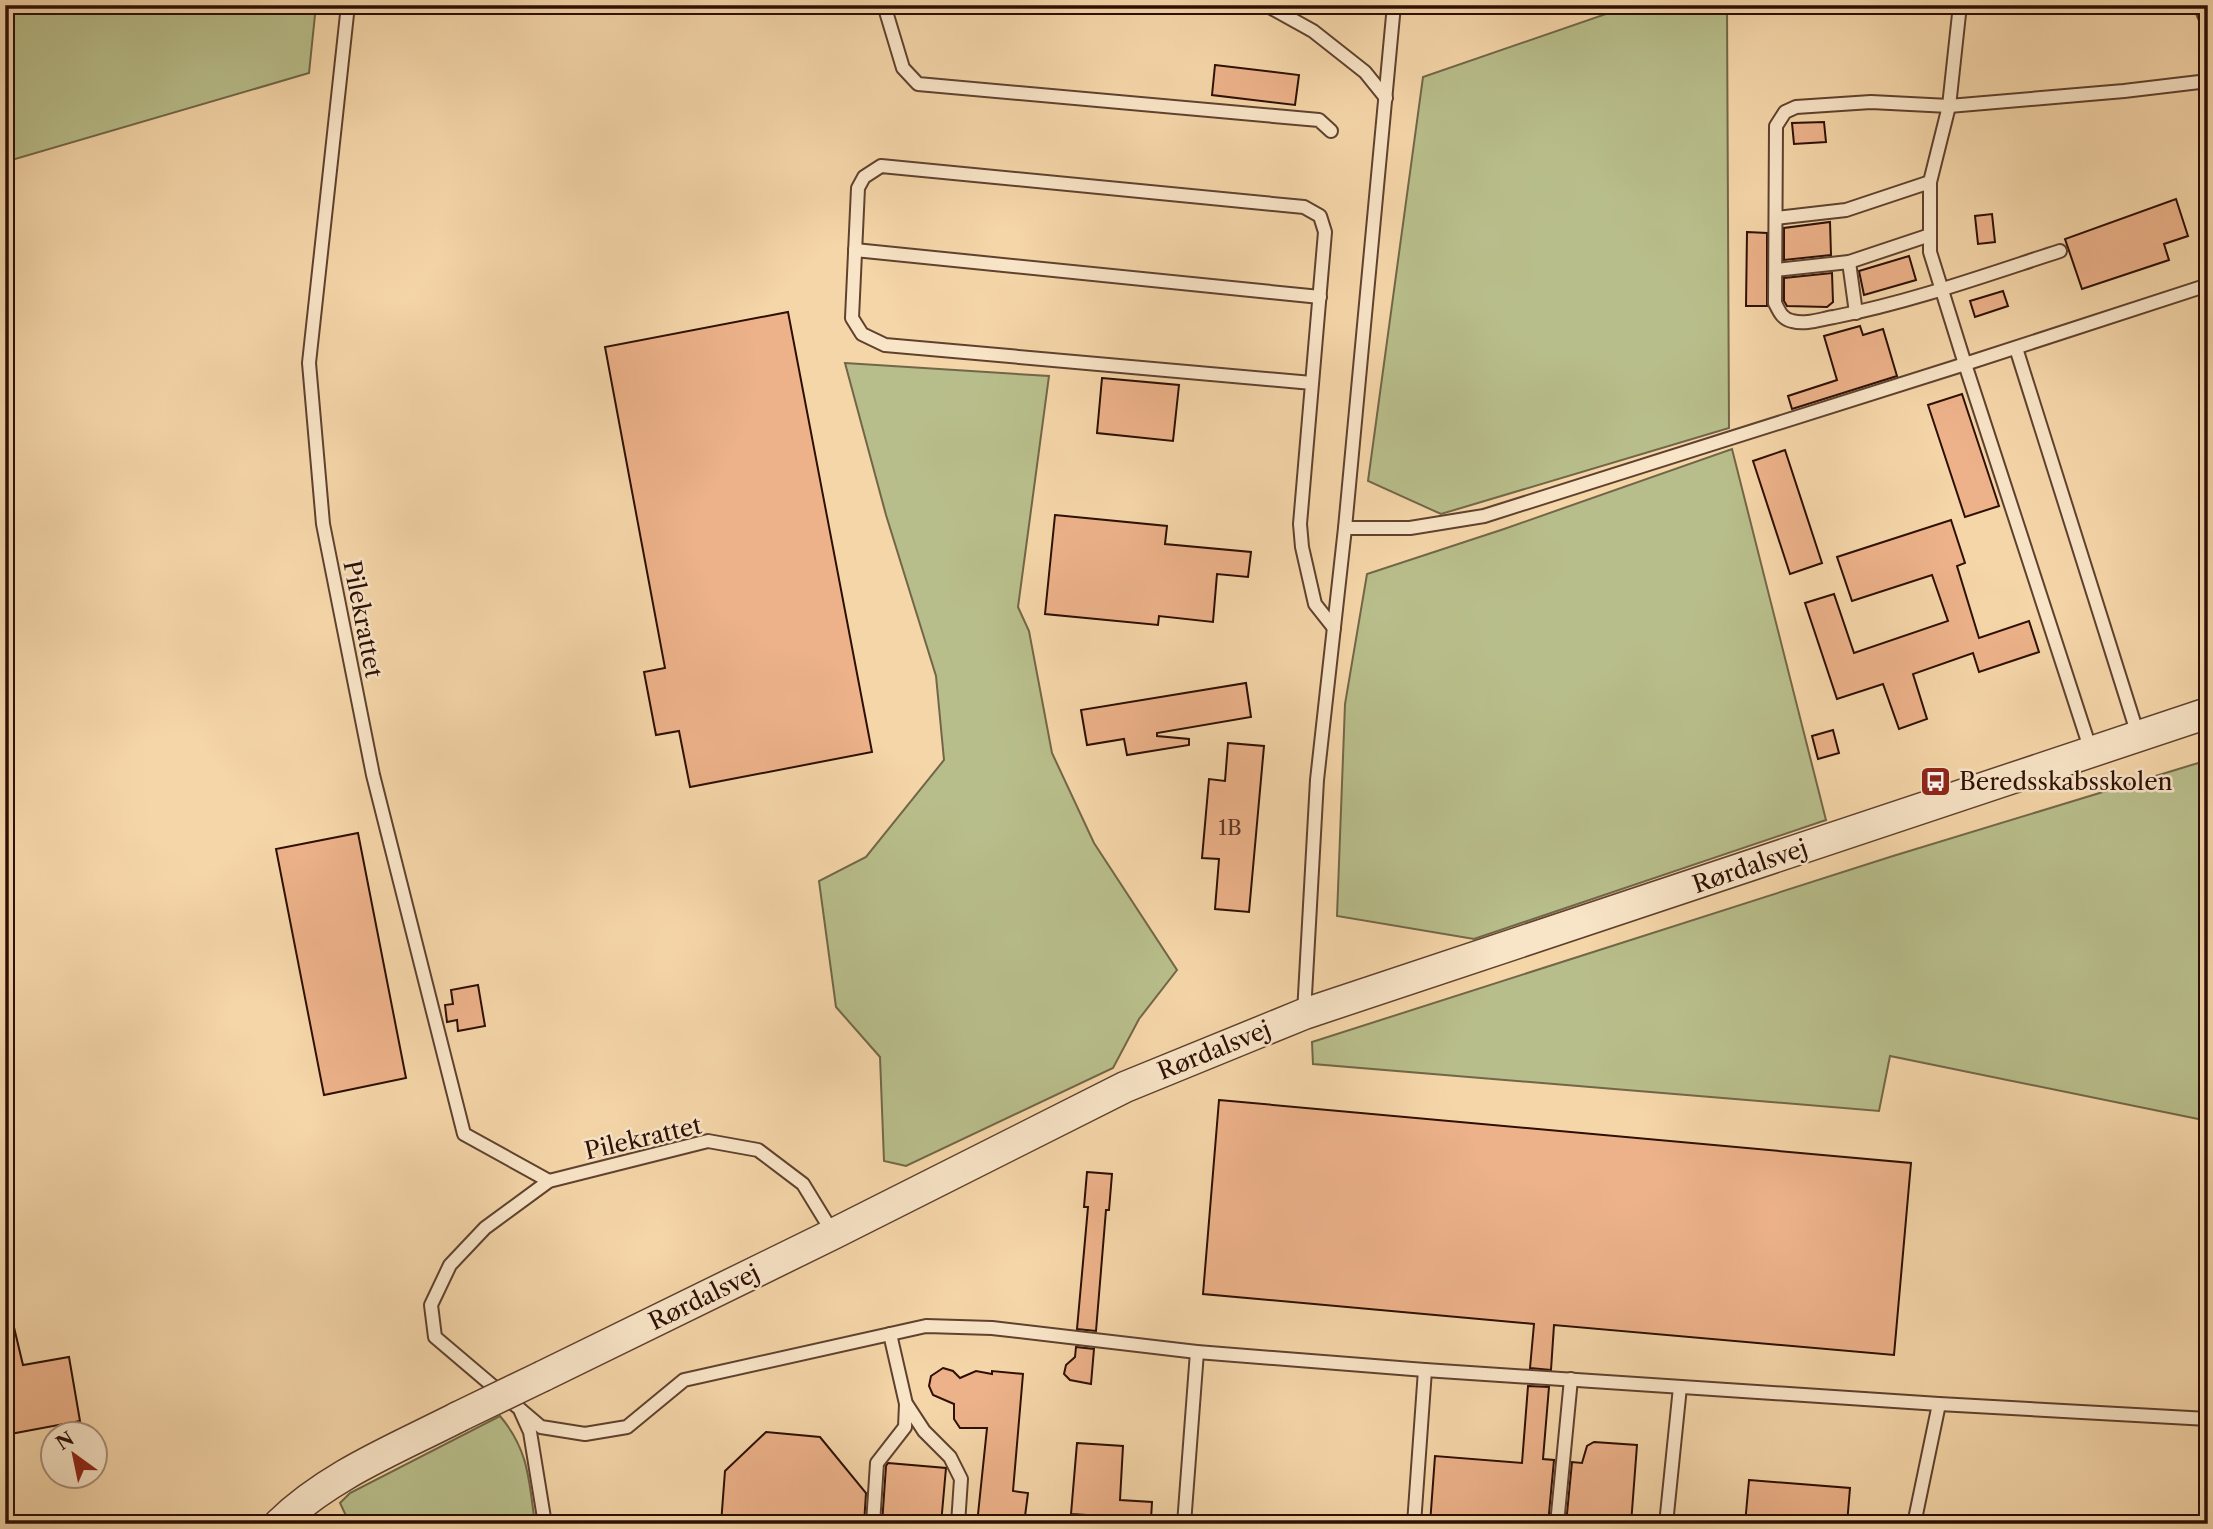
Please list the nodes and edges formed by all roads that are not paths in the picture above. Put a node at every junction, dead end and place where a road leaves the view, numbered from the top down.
1 (348, 5) edge
2 (884, 5) edge
3 (1266, 5) edge
4 (1394, 5) edge
5 (1960, 5) edge
6 (2200, 5) edge
7 (2208, 24) edge
8 (2208, 81) edge
9 (1386, 98) junction
10 (1949, 106) junction
11 (1331, 131) dead end
12 (1930, 182) junction
13 (1776, 218) junction
14 (1930, 235) junction
15 (855, 250) junction
16 (2060, 251) dead end
17 (1849, 262) junction
18 (1776, 270) junction
19 (2208, 285) edge
20 (1942, 289) junction
21 (1320, 297) junction
22 (1856, 313) junction
23 (2015, 348) junction
24 (1965, 364) junction
25 (1312, 383) junction
26 (1345, 528) junction
27 (1334, 628) junction
28 (2208, 713) edge
29 (2138, 736) junction
30 (2091, 751) junction
31 (1304, 1014) junction
32 (549, 1181) junction
33 (833, 1234) junction
34 (890, 1334) junction
35 (1197, 1352) junction
36 (1425, 1370) junction
37 (1571, 1379) junction
38 (1679, 1387) junction
39 (906, 1404) junction
40 (1939, 1404) junction
41 (520, 1409) junction
42 (2208, 1419) edge
43 (279, 1524) edge
44 (545, 1524) edge
45 (873, 1524) edge
46 (958, 1524) edge
47 (1184, 1524) edge
48 (1414, 1524) edge
49 (1557, 1524) edge
50 (1666, 1524) edge
51 (1913, 1524) edge

1 - 32 lane, Pilekrattet
2 - 11 lane
3 - 9 lane
4 - 9 lane
5 - 10 lane
6 - 7 lane
8 - 10 lane
9 - 26 lane
10 - 12 lane
10 - 13 lane
12 - 13 lane
12 - 14 lane
13 - 18 lane
14 - 17 lane
14 - 20 lane
15 - 21 lane
15 - 21 lane
15 - 25 lane
16 - 20 lane
17 - 18 lane
17 - 22 lane
18 - 22 lane
19 - 23 lane
20 - 22 lane
20 - 24 lane
21 - 25 lane
23 - 24 lane
23 - 29 lane
24 - 26 lane
24 - 30 lane
25 - 27 lane
26 - 27 lane
27 - 31 lane
28 - 29 street, Rørdalsvej
29 - 30 street, Rørdalsvej
30 - 31 street, Rørdalsvej
31 - 33 street, Rørdalsvej
32 - 33 lane, Pilekrattet
32 - 41 lane, Pilekrattet
33 - 43 street, Rørdalsvej, bridge
34 - 35 lane
34 - 39 lane
34 - 41 lane, Pilekrattet
35 - 36 lane
35 - 47 lane
36 - 37 lane
36 - 48 lane
37 - 38 lane
37 - 49 lane
38 - 40 lane
38 - 50 lane
39 - 45 lane
39 - 46 lane
40 - 42 lane
40 - 51 lane
41 - 44 lane

